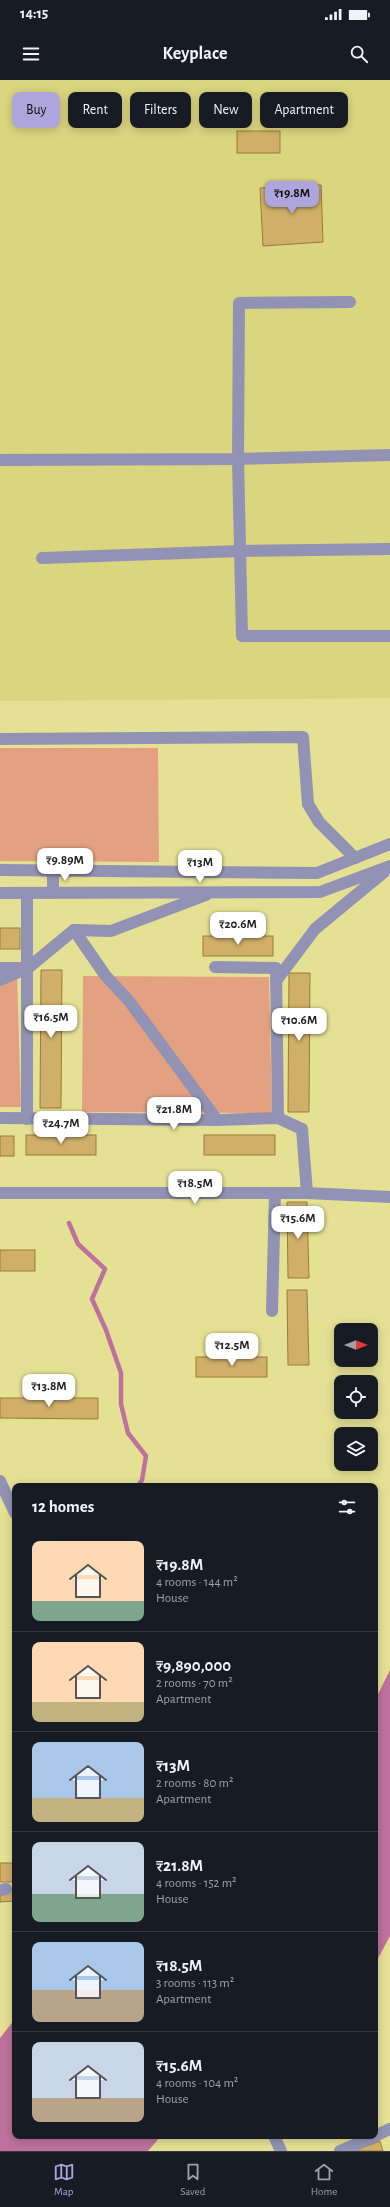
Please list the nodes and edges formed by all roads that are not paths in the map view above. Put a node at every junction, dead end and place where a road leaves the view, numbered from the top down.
1 (350, 302) dead end
2 (390, 455) edge
3 (238, 459) junction
4 (0, 460) edge
5 (390, 548) edge
6 (240, 551) junction
7 (42, 558) dead end
8 (390, 636) edge
9 (0, 739) edge
10 (386, 846) edge
11 (355, 858) junction
12 (390, 860) edge
13 (390, 866) edge
14 (0, 870) edge
15 (53, 870) junction
16 (214, 892) junction
17 (0, 893) edge
18 (27, 894) junction
19 (53, 894) junction
20 (74, 930) junction
21 (215, 967) dead end
22 (0, 968) edge
23 (28, 968) junction
24 (0, 980) edge
25 (276, 981) junction
26 (0, 1118) edge
27 (278, 1118) junction
28 (27, 1119) junction
29 (218, 1120) junction
30 (0, 1193) edge
31 (275, 1193) junction
32 (307, 1193) junction
33 (390, 1197) edge
34 (272, 1311) dead end
35 (0, 1481) edge
36 (12, 1507) edge
37 (390, 2129) edge
38 (378, 2135) edge
39 (275, 2139) edge
40 (368, 2139) edge
41 (280, 2151) edge
42 (340, 2151) edge

1 - 3 street
2 - 3 street
3 - 4 street
3 - 6 street
5 - 6 street
6 - 7 street
6 - 8 street
9 - 11 street
10 - 11 street
10 - 12 street
11 - 15 street
13 - 16 street
13 - 25 street
14 - 15 street
15 - 19 street
16 - 19 street
16 - 20 street
17 - 18 street
18 - 19 street
18 - 23 street
20 - 23 street
20 - 29 street
21 - 25 street
22 - 23 street
23 - 24 street
23 - 28 street
25 - 27 street
26 - 28 street
27 - 29 street
27 - 32 street
28 - 29 street
30 - 31 street
31 - 32 street
31 - 34 street
32 - 33 street
35 - 36 street
37 - 38 street
39 - 41 street
40 - 42 street

